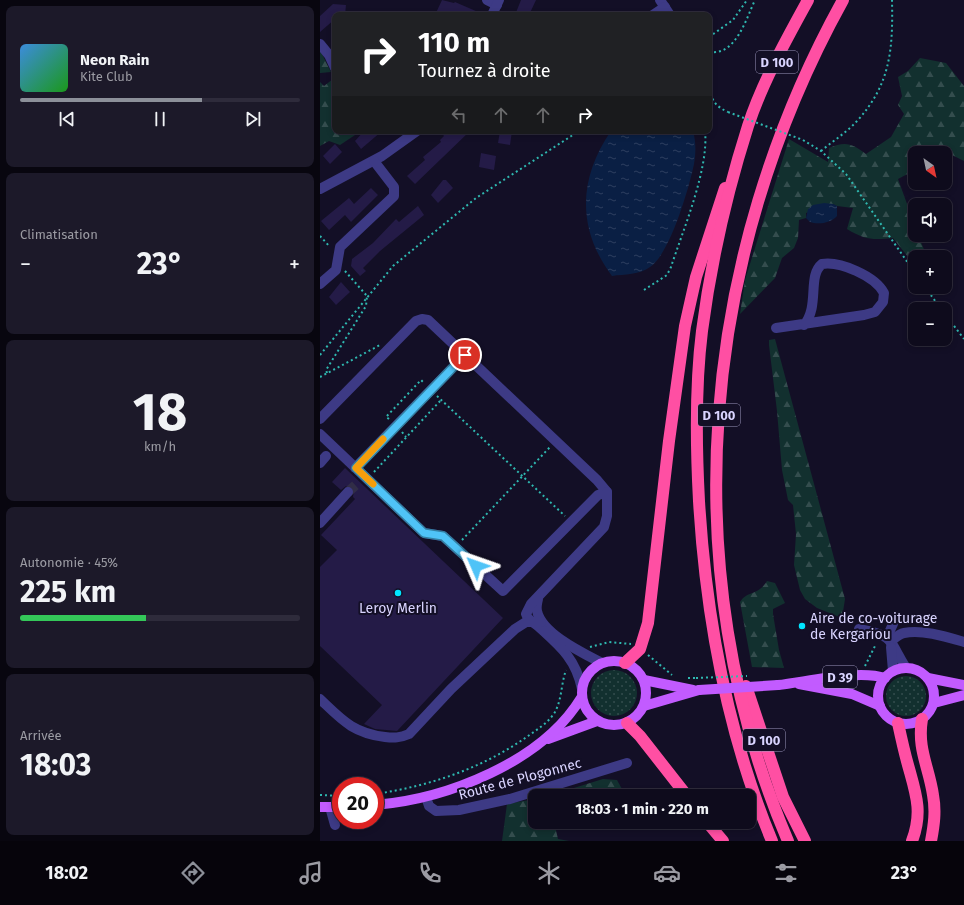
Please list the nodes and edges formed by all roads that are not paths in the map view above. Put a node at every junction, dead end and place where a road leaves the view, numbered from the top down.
1 (487, 0) edge
2 (808, 0) edge
3 (843, 0) edge
4 (498, 2) edge
5 (493, 12) edge
6 (320, 44) edge
7 (332, 62) edge
8 (748, 125) junction
9 (413, 134) edge
10 (374, 161) junction
11 (320, 189) edge
12 (320, 284) edge
13 (804, 325) junction
14 (776, 328) dead end
15 (465, 355) junction
16 (320, 419) edge
17 (320, 434) edge
18 (327, 455) edge
19 (356, 468) junction
20 (348, 492) tunnel mouth
21 (606, 492) junction
22 (320, 524) edge
23 (538, 599) junction
24 (530, 621) junction
25 (542, 622) junction
26 (893, 624) dead end
27 (859, 629) dead end
28 (729, 637) junction
29 (886, 637) junction
30 (964, 642) edge
31 (602, 663) junction
32 (625, 663) junction
33 (906, 668) junction
34 (889, 675) junction
35 (928, 678) junction
36 (644, 680) junction
37 (795, 683) junction
38 (964, 685) edge
39 (699, 690) junction
40 (582, 693) junction
41 (964, 695) edge
42 (320, 699) edge
43 (934, 703) junction
44 (644, 706) junction
45 (880, 706) junction
46 (922, 719) junction
47 (597, 722) junction
48 (626, 723) junction
49 (898, 723) junction
50 (543, 741) junction
51 (628, 763) dead end
52 (682, 789) edge
53 (426, 797) junction
54 (384, 804) edge
55 (325, 807) edge
56 (332, 820) edge
57 (713, 829) edge
58 (723, 841) edge
59 (772, 841) edge
60 (788, 841) edge
61 (806, 841) edge
62 (912, 841) edge
63 (931, 841) edge

1 - 4 street
2 - 8 highway, D 100
3 - 28 highway, D 100
4 - 5 street
6 - 7 street
8 - 32 highway
8 - 59 highway, D 100
9 - 10 street
10 - 11 street
10 - 12 street
13 - 13 street
13 - 14 street
15 - 16 street
15 - 19 street
15 - 21 street
17 - 18 street
18 - 19 street
19 - 21 street
20 - 22 street
21 - 23 street
23 - 24 street
23 - 25 street
24 - 25 street
24 - 40 street
24 - 42 street
25 - 31 street
26 - 29 street
27 - 29 street
28 - 60 highway, D 100
28 - 61 highway, D 100
29 - 30 street
29 - 33 street
29 - 34 street
31 - 32 main road
31 - 40 main road
32 - 36 main road
33 - 34 main road
33 - 35 main road
34 - 37 main road, D 39
34 - 45 main road
35 - 38 main road
35 - 43 main road
36 - 39 main road, D 39
36 - 44 main road
37 - 39 main road, D 39, bridge
37 - 45 main road, D 39
39 - 44 main road, D 39
40 - 47 main road
40 - 50 main road, Route de Plogonnec
41 - 43 main road
43 - 46 main road
44 - 48 main road
45 - 49 main road
46 - 49 main road
46 - 63 highway
47 - 48 main road
47 - 50 main road, Route de Plogonnec
48 - 52 highway
49 - 62 highway
50 - 53 main road, Route de Plogonnec
51 - 53 street, Route de Plogonnec
53 - 54 main road, Route de Plogonnec
55 - 56 street
57 - 58 highway

